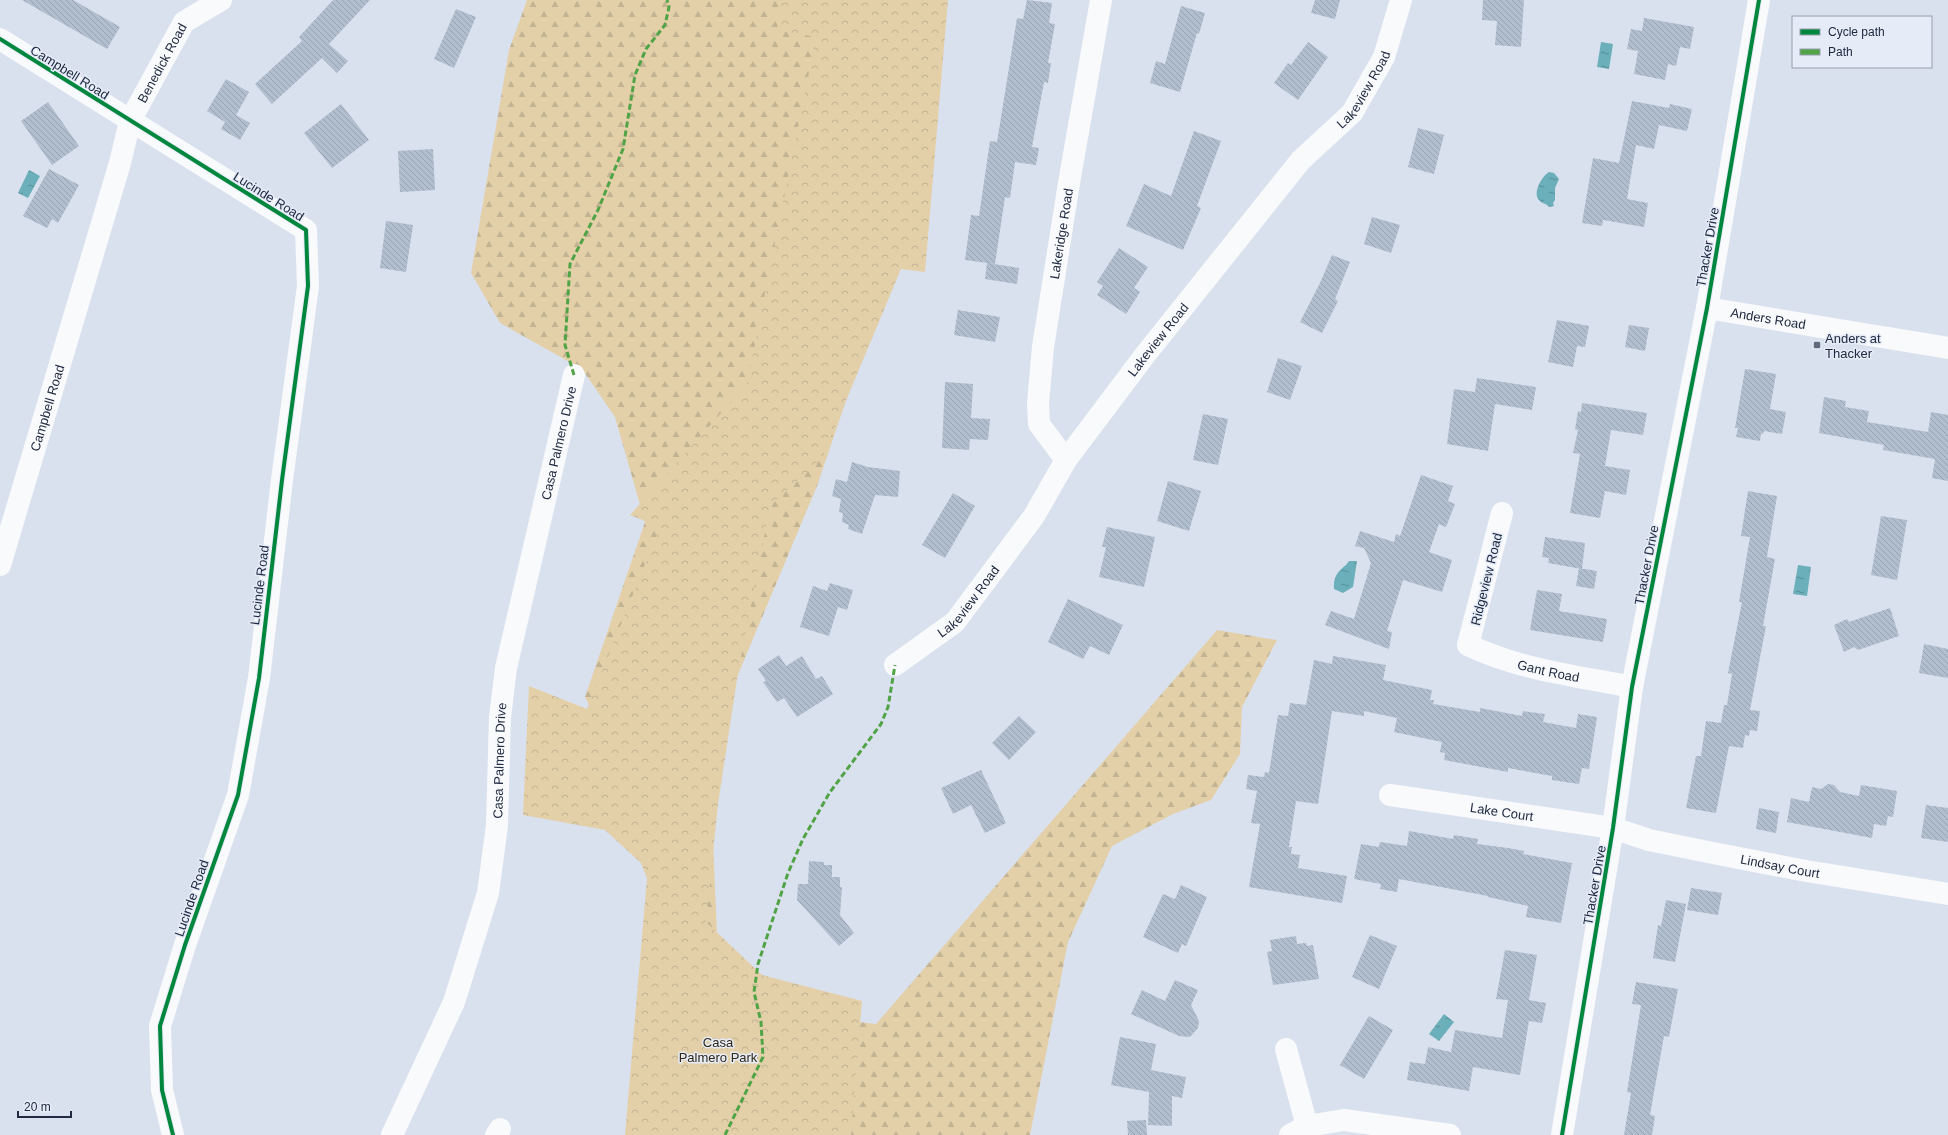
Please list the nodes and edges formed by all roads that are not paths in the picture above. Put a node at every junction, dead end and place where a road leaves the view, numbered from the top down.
1 (222, 0) edge
2 (1101, 0) edge
3 (1401, 0) edge
4 (1759, 0) edge
5 (0, 39) edge
6 (130, 122) junction
7 (1707, 308) junction
8 (1948, 348) edge
9 (574, 375) dead end
10 (1066, 460) junction
11 (1502, 513) dead end
12 (0, 565) edge
13 (1468, 645) joint
14 (895, 665) dead end
15 (1632, 687) junction
16 (1390, 795) dead end
17 (1613, 828) junction
18 (1948, 894) edge
19 (1286, 1049) dead end
20 (1299, 1131) edge
21 (173, 1135) edge
22 (392, 1135) edge
23 (1450, 1135) edge
24 (1562, 1135) edge

1 - 6 street, Benedick Road
2 - 10 street, Lakeridge Road
3 - 10 street, Lakeview Road
4 - 7 street, Thacker Drive
5 - 6 street, Campbell Road
6 - 12 street, Campbell Road
6 - 21 street, Lucinde Road
7 - 8 street, Anders Road
7 - 15 street, Thacker Drive
9 - 22 street, Casa Palmero Drive
10 - 14 street, Lakeview Road
11 - 13 street, Ridgeview Road
13 - 15 street, Gant Road
15 - 17 street, Thacker Drive
16 - 17 street, Lake Court
17 - 18 street, Lindsay Court
17 - 24 street, Thacker Drive
19 - 20 street
20 - 23 street

